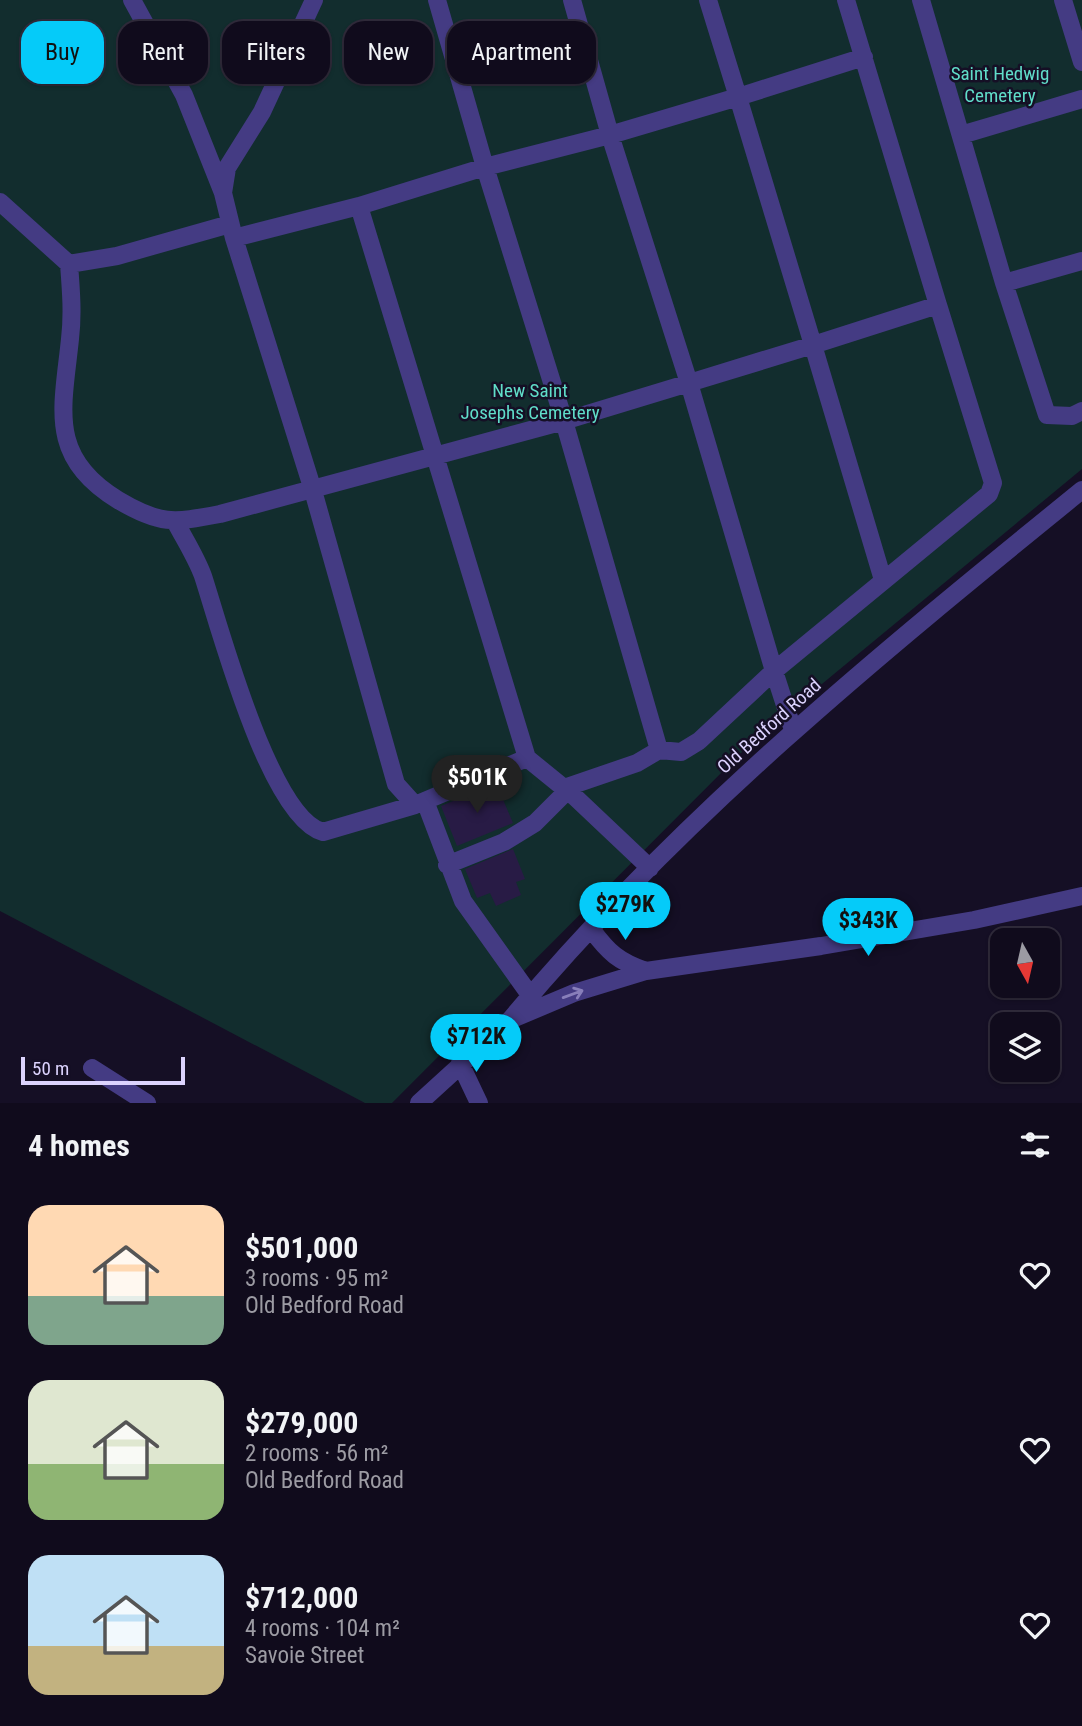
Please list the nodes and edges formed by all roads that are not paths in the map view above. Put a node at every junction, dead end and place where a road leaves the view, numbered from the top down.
1 (132, 0) edge
2 (314, 0) edge
3 (437, 0) edge
4 (572, 0) edge
5 (708, 0) edge
6 (846, 0) edge
7 (921, 0) edge
8 (1063, 0) edge
9 (864, 57) junction
10 (1082, 62) edge
11 (738, 97) junction
12 (1082, 99) edge
13 (610, 135) junction
14 (961, 135) junction
15 (485, 167) junction
16 (223, 193) junction
17 (0, 202) edge
18 (359, 206) junction
19 (232, 231) junction
20 (1082, 261) edge
21 (69, 264) junction
22 (1004, 283) junction
23 (938, 305) junction
24 (813, 345) junction
25 (689, 383) junction
26 (1082, 411) edge
27 (564, 421) junction
28 (436, 457) junction
29 (312, 487) junction
30 (1082, 490) edge
31 (176, 523) junction
32 (883, 580) junction
33 (774, 671) junction
34 (793, 730) junction
35 (659, 750) junction
36 (527, 758) junction
37 (565, 789) junction
38 (420, 803) junction
39 (447, 865) junction
40 (650, 868) junction
41 (1082, 896) edge
42 (592, 930) junction
43 (646, 971) junction
44 (530, 995) junction
45 (510, 1020) junction
46 (460, 1063) junction
47 (92, 1068) dead end
48 (148, 1103) edge
49 (419, 1103) edge
50 (479, 1103) edge

1 - 16 street
2 - 16 street
3 - 15 street
4 - 13 street
5 - 11 street
6 - 9 street
7 - 14 street
8 - 10 street
9 - 11 street
9 - 23 street
11 - 13 street
11 - 24 street
12 - 14 street
13 - 15 street
13 - 25 street
14 - 22 street
15 - 18 street
15 - 27 street
16 - 19 street
17 - 21 street
18 - 19 street
18 - 28 street
19 - 21 street
19 - 29 street
20 - 22 street
21 - 31 street
22 - 26 street
23 - 24 street
23 - 32 street
24 - 25 street
24 - 32 street
25 - 27 street
25 - 33 street
27 - 28 street
27 - 35 street
28 - 29 street
28 - 36 street
29 - 31 street
29 - 38 street
30 - 34 street, Old Bedford Road
31 - 38 street
32 - 33 street
33 - 34 street
33 - 35 street
34 - 40 street, Old Bedford Road
35 - 37 street
36 - 37 street
36 - 38 street
37 - 39 street
37 - 40 street
38 - 39 street
39 - 44 street
40 - 42 street, Old Bedford Road
41 - 43 street
42 - 43 street
42 - 44 street, Old Bedford Road
45 -> 43 street
44 - 45 street, Old Bedford Road
45 - 46 street
46 - 49 street
46 - 50 street
47 - 48 street

